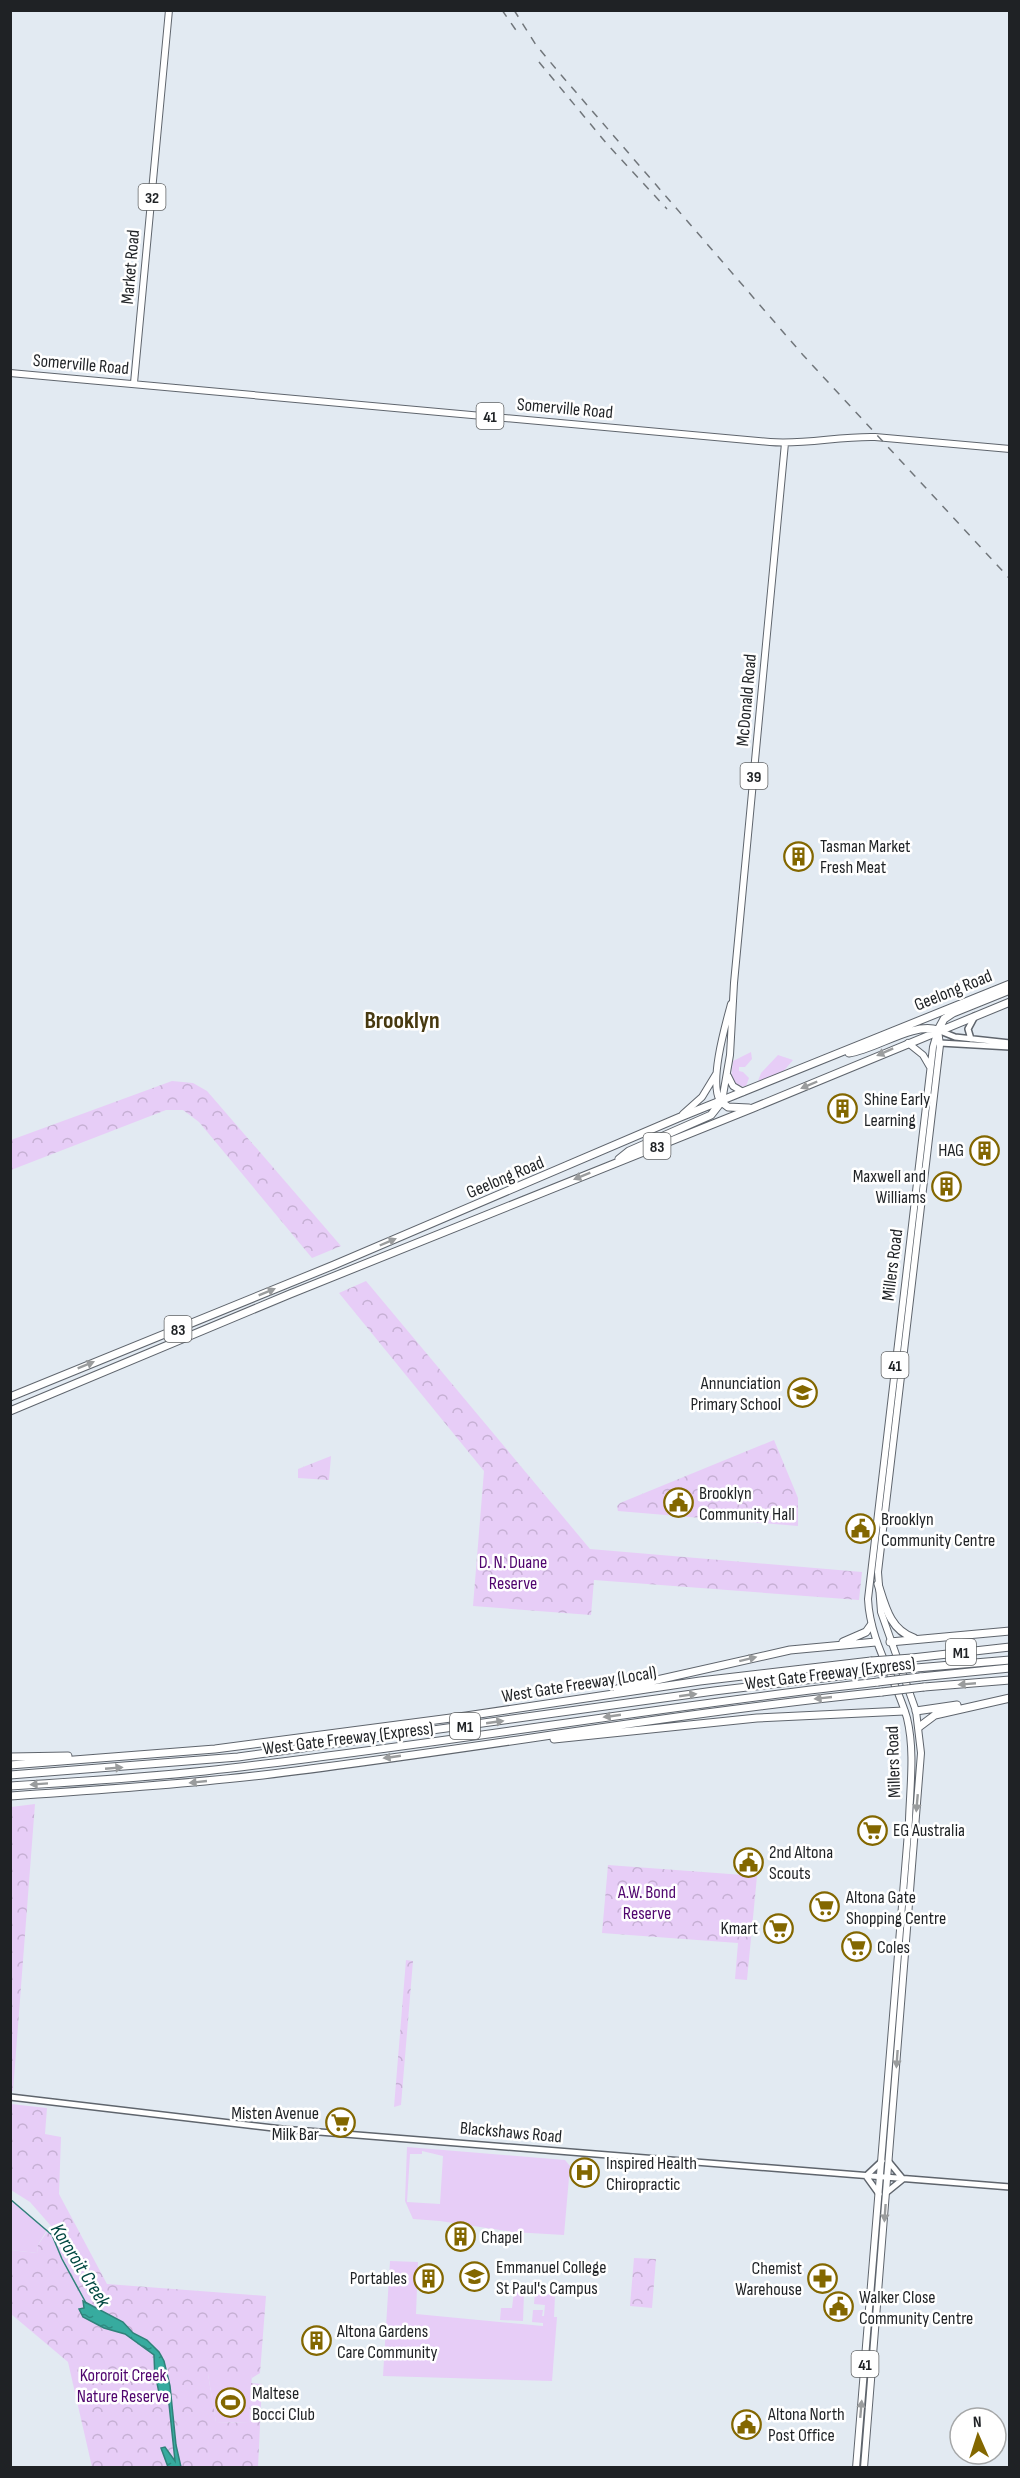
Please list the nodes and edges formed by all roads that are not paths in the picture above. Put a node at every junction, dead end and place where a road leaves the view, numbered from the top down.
1 (169, 10) edge
2 (10, 373) edge
3 (134, 383) junction
4 (785, 443) junction
5 (1010, 449) edge
6 (1010, 984) edge
7 (1010, 990) edge
8 (734, 995) junction
9 (1010, 1002) edge
10 (975, 1015) junction
11 (938, 1030) junction
12 (971, 1039) junction
13 (983, 1042) junction
14 (908, 1043) junction
15 (940, 1043) junction
16 (1010, 1045) edge
17 (720, 1054) junction
18 (838, 1054) junction
19 (730, 1055) junction
20 (933, 1068) junction
21 (718, 1069) junction
22 (727, 1072) junction
23 (743, 1092) junction
24 (721, 1102) junction
25 (753, 1108) junction
26 (678, 1118) junction
27 (614, 1163) junction
28 (555, 1173) junction
29 (561, 1184) junction
30 (36, 1386) junction
31 (10, 1397) edge
32 (42, 1397) junction
33 (10, 1411) edge
34 (878, 1584) junction
35 (871, 1625) junction
36 (1010, 1631) edge
37 (919, 1640) junction
38 (876, 1642) junction
39 (890, 1642) junction
40 (838, 1644) junction
41 (1010, 1647) edge
42 (1010, 1660) edge
43 (1010, 1668) edge
44 (1010, 1680) edge
45 (1010, 1698) edge
46 (573, 1700) junction
47 (904, 1711) junction
48 (916, 1711) junction
49 (919, 1727) junction
50 (450, 1749) junction
51 (184, 1752) junction
52 (10, 1757) edge
53 (10, 1765) edge
54 (10, 1775) edge
55 (10, 1786) edge
56 (10, 1796) edge
57 (910, 1852) junction
58 (10, 2097) edge
59 (885, 2162) junction
60 (866, 2176) junction
61 (884, 2177) junction
62 (903, 2179) junction
63 (1010, 2187) edge
64 (886, 2192) junction
65 (879, 2194) junction
66 (856, 2468) edge
67 (864, 2468) edge

1 - 3 main road, Market Road / 32
2 - 3 main road, Somerville Road
3 - 4 main road, Somerville Road / 41
4 - 5 main road, Somerville Road
4 - 8 main road, McDonald Road / 39
6 - 18 highway, Geelong Road
7 - 11 highway
8 - 17 main road, McDonald Road / 39
8 - 19 main road, McDonald Road / 39
9 - 10 highway, Geelong Road
10 - 11 highway, Geelong Road
10 - 12 main road
11 - 12 main road
11 - 14 highway, Geelong Road
11 - 15 main road, Millers Road / 41
11 - 18 highway
11 - 20 main road, Millers Road
12 - 13 main road
13 - 15 main road
13 - 16 main road
14 - 20 main road
14 -> 25 highway, Geelong Road
15 - 20 main road, Millers Road / 41
17 - 19 main road
17 - 21 main road, McDonald Road / 39
18 - 23 highway, Geelong Road
19 - 22 main road, McDonald Road / 39
20 - 34 main road, Millers Road / 41
20 - 35 main road, Millers Road / 41
21 - 24 main road, McDonald Road / 39
21 - 26 main road, 39
22 - 23 main road
22 - 24 main road, McDonald Road / 39
23 - 24 highway, Geelong Road / 83
24 - 25 highway
24 - 26 highway, Geelong Road / 83
24 - 27 highway
25 - 27 highway, Geelong Road / 83
26 - 28 highway, Geelong Road / 83
27 -> 29 highway, Geelong Road / 83
28 - 29 highway
30 -> 28 highway, Geelong Road / 83
29 - 32 highway, Geelong Road / 83
30 - 31 highway, Geelong Road / 83
30 - 32 highway
32 - 33 highway, Geelong Road / 83
34 - 37 highway
34 - 39 main road, Millers Road / 41
35 - 38 main road, Millers Road / 41
35 - 40 highway
36 - 37 highway
37 - 39 highway
38 - 39 main road
38 - 40 highway
38 - 47 main road, Millers Road / 41
39 - 48 main road, Millers Road / 41
46 -> 40 highway
41 - 46 highway, West Gate Freeway (Local) / M1, bridge
54 -> 42 highway, West Gate Freeway (Express) / M1, bridge
43 -> 55 highway, West Gate Freeway (Express) / M1, bridge
44 -> 50 highway, M1, bridge
45 - 48 highway
45 - 49 highway
46 - 51 highway, West Gate Freeway (Local) / M1
47 - 48 main road
47 - 50 highway
47 - 57 main road, Millers Road / 41
48 - 49 main road, Millers Road / 41
49 -> 57 main road, Millers Road / 41
50 -> 56 highway, M1
51 - 52 highway
51 - 53 highway, West Gate Freeway (Local) / M1
57 - 59 main road, Millers Road / 41
58 - 60 main road, Blackshaws Road
59 - 60 main road
59 - 61 main road, Millers Road / 41
59 - 62 main road
60 - 61 main road, Blackshaws Road
60 - 65 main road
61 - 62 main road, Blackshaws Road
61 - 64 main road, Millers Road / 41
61 - 65 main road, Millers Road / 41
62 - 63 main road, Blackshaws Road
62 - 64 main road
64 -> 67 main road, Millers Road / 41
66 -> 65 main road, Millers Road / 41

